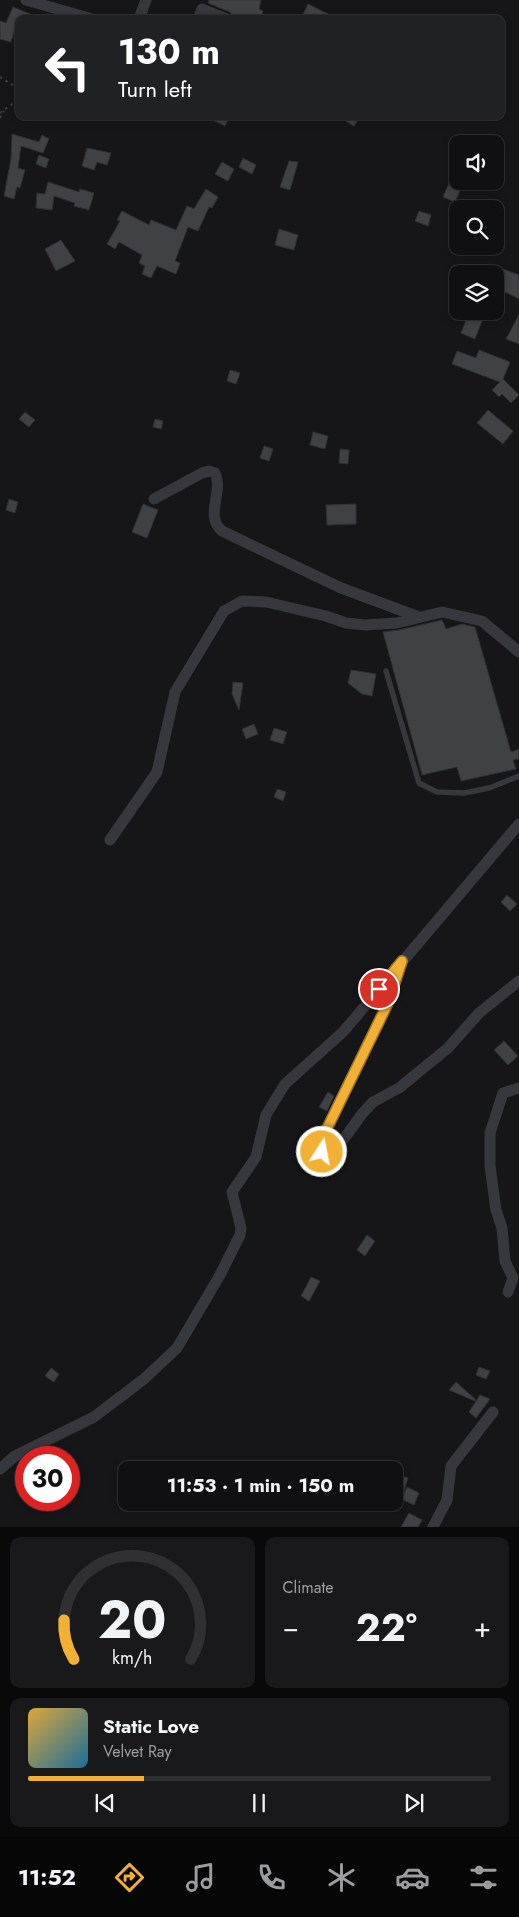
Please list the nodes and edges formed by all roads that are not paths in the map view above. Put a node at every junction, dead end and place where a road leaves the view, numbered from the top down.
1 (26, 0) edge
2 (146, 0) edge
3 (78, 15) edge
4 (140, 15) edge
5 (200, 15) edge
6 (217, 15) edge
7 (154, 500) dead end
8 (418, 617) junction
9 (519, 652) edge
10 (386, 671) dead end
11 (519, 776) edge
12 (519, 824) edge
13 (110, 840) dead end
14 (402, 961) junction
15 (519, 981) edge
16 (519, 1088) edge
17 (508, 1292) dead end
18 (493, 1412) dead end
19 (0, 1469) edge
20 (433, 1527) edge

1 - 3 street
2 - 4 street
5 - 6 street
7 - 8 street
8 - 9 street
8 - 13 street
10 - 11 lane
12 - 14 street
14 - 15 street
14 - 19 street
16 - 17 street
18 - 20 street

